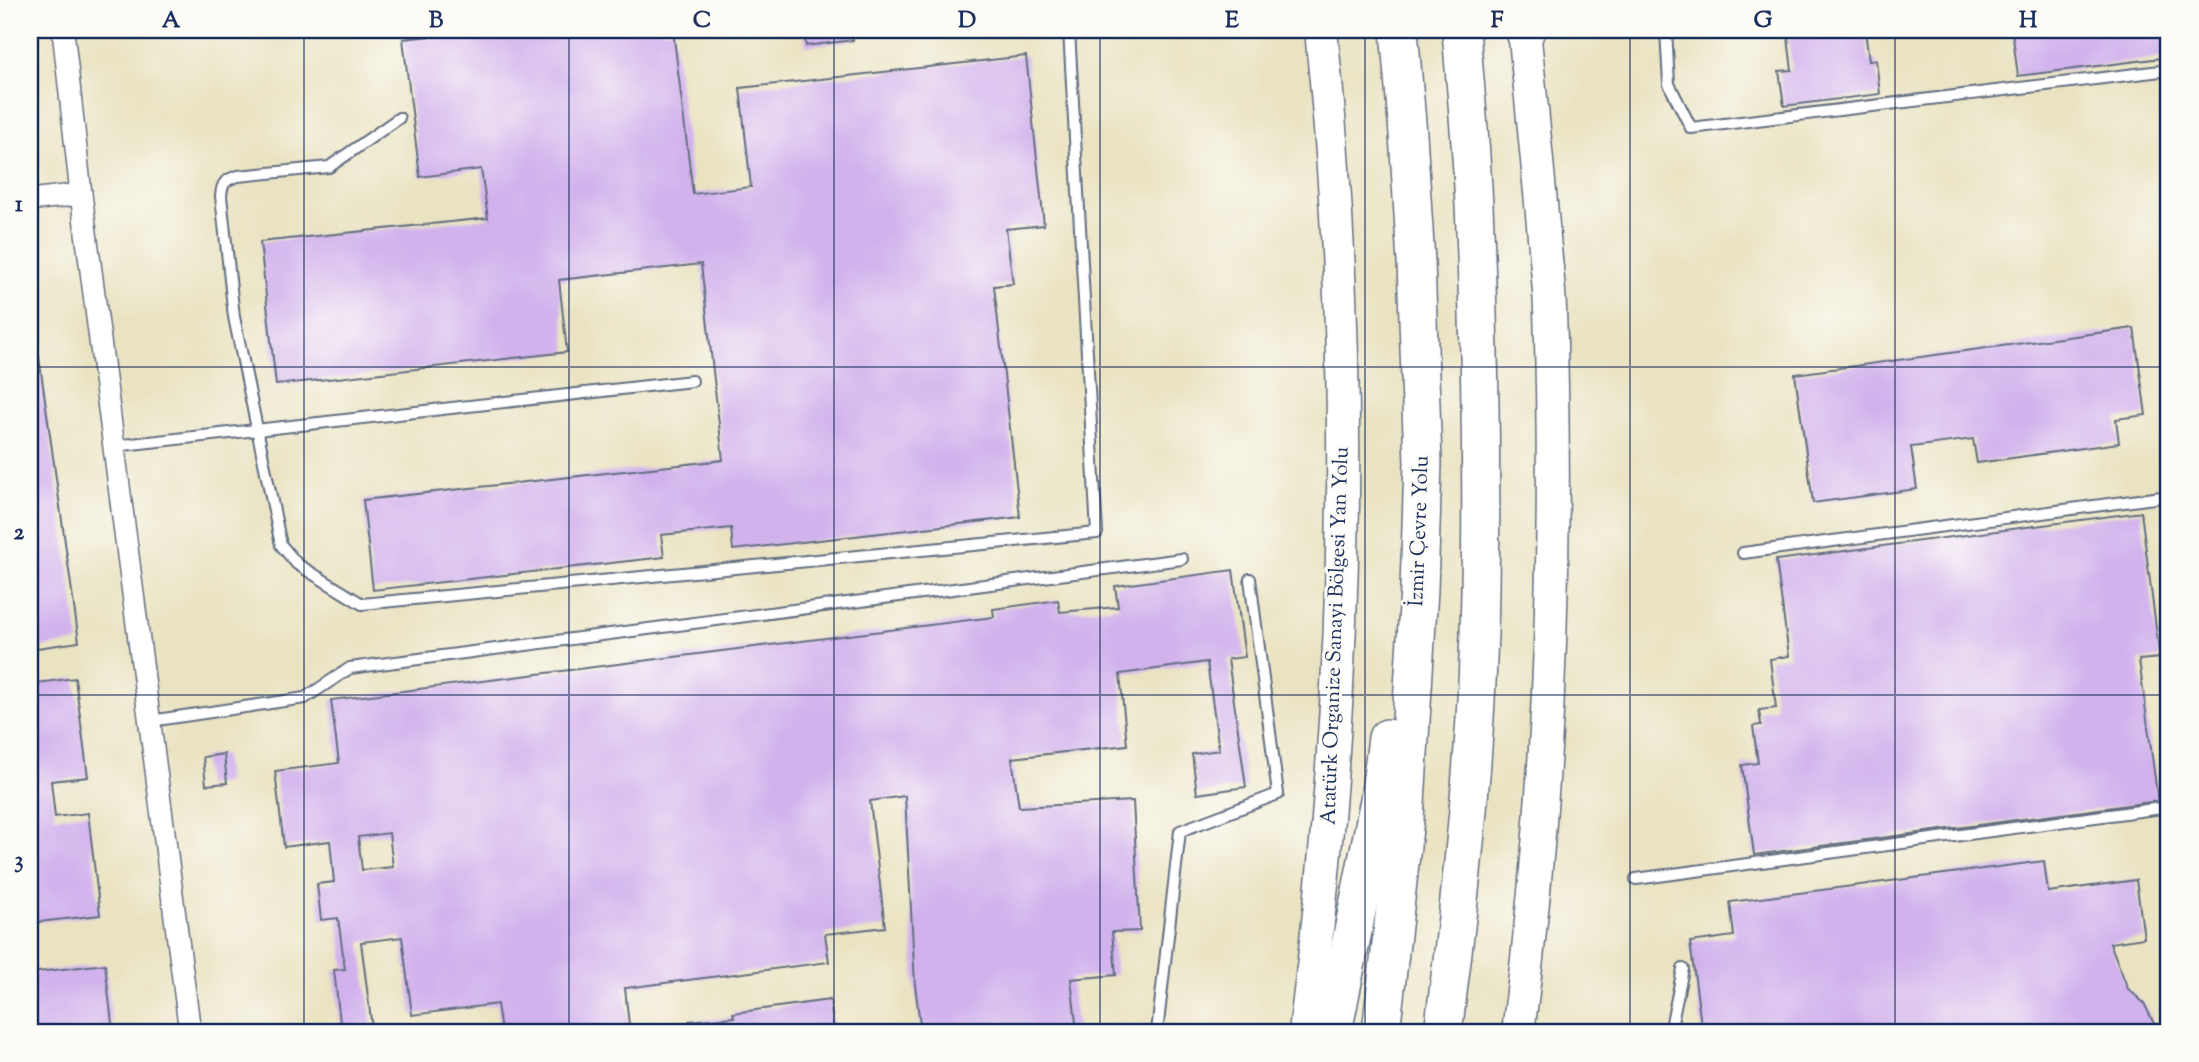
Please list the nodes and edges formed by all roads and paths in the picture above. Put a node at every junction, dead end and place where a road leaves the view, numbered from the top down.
1 (63, 30) edge
2 (1069, 30) edge
3 (1321, 30) edge
4 (1399, 30) edge
5 (1461, 30) edge
6 (1666, 30) edge
7 (1524, 31) edge
8 (2169, 70) edge
9 (399, 117) dead end
10 (81, 194) junction
11 (30, 200) edge
12 (692, 381) dead end
13 (257, 430) junction
14 (114, 446) junction
15 (1423, 463) junction
16 (2169, 496) edge
17 (1743, 553) dead end
18 (1182, 559) dead end
19 (1250, 579) dead end
20 (150, 722) junction
21 (2169, 807) edge
22 (1636, 879) dead end
23 (1683, 970) dead end
24 (190, 1032) edge
25 (1157, 1032) edge
26 (1305, 1032) edge
27 (1333, 1032) edge
28 (1381, 1032) edge
29 (1443, 1032) edge
30 (1518, 1032) edge
31 (1670, 1032) edge

1 - 10 street
2 - 13 lane
3 - 26 main road, Atatürk Organize Sanayi Bölgesi Yan Yolu
4 - 15 highway, İzmir Çevre Yolu
5 - 29 highway
6 - 8 lane
7 - 30 main road
9 - 13 lane
10 - 11 street
10 - 14 street
12 - 13 lane
13 - 14 lane
14 - 20 street
15 - 27 highway
15 - 28 highway, İzmir Çevre Yolu
16 - 17 lane
18 - 20 lane
19 - 25 lane
20 - 24 street
21 - 22 lane
23 - 31 lane

